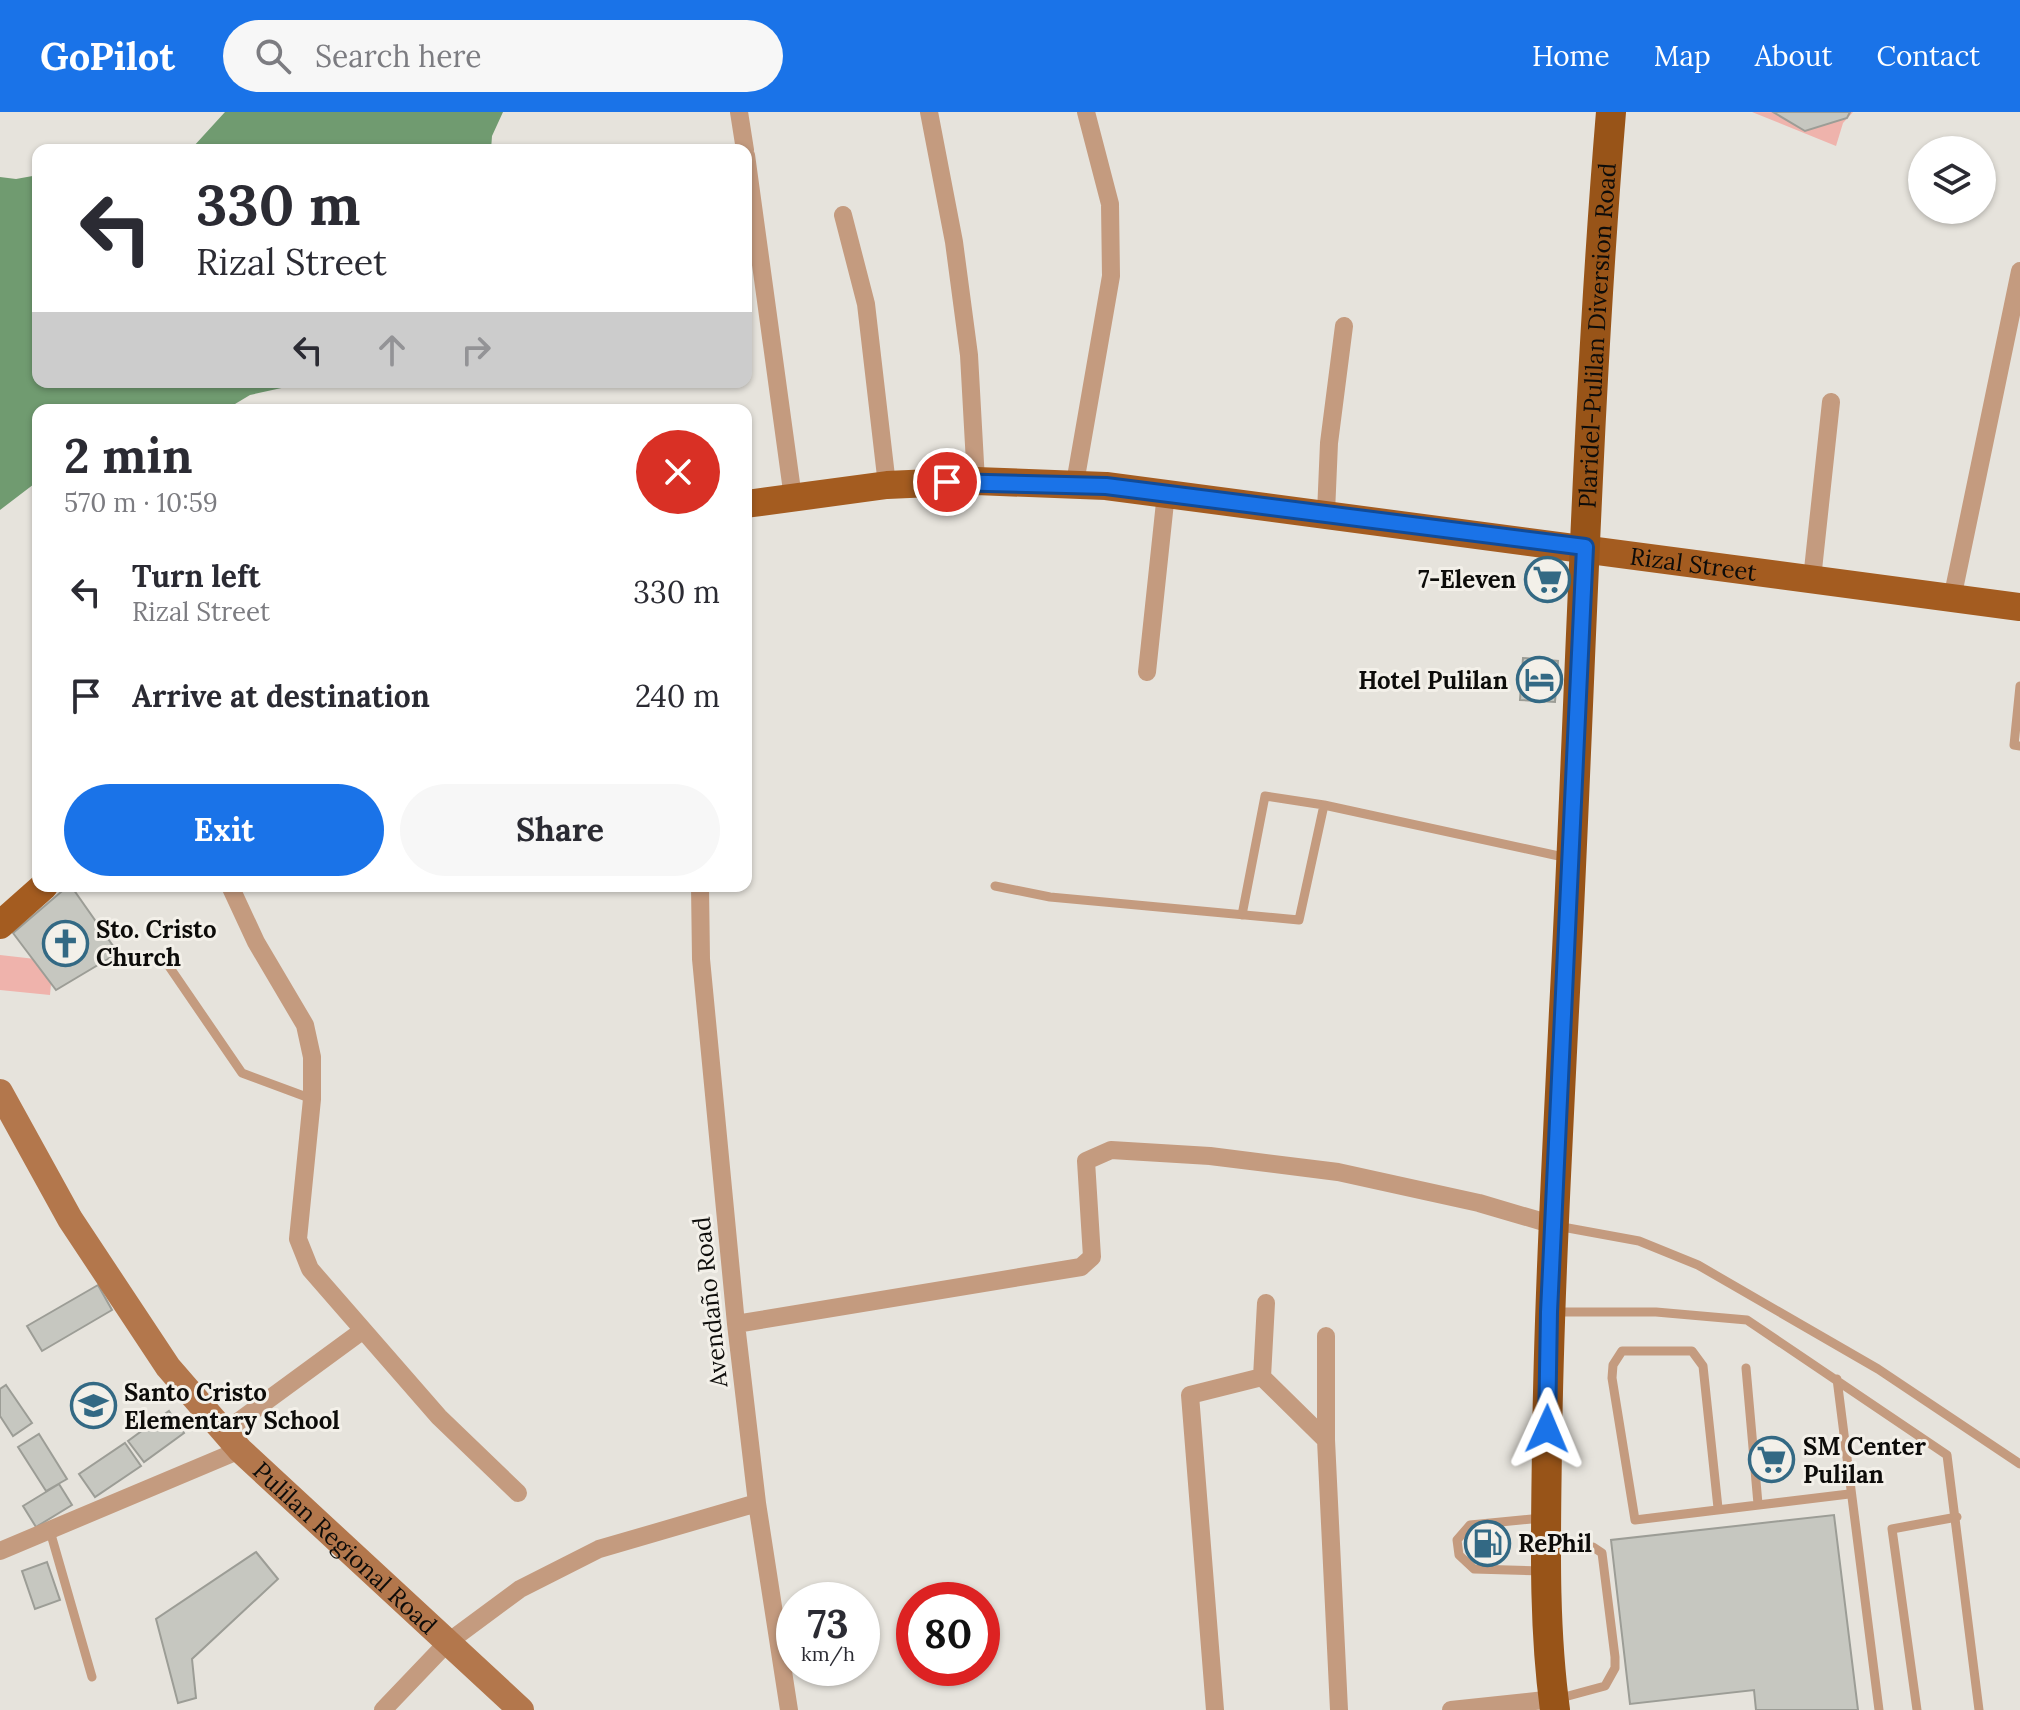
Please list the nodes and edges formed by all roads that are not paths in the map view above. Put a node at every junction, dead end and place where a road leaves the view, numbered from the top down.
1 (739, 112) edge
2 (929, 112) edge
3 (1086, 112) edge
4 (1611, 112) edge
5 (745, 144) edge
6 (843, 215) dead end
7 (752, 226) edge
8 (2020, 271) edge
9 (1344, 326) dead end
10 (1831, 402) dead end
11 (976, 481) junction
12 (1075, 483) junction
13 (887, 485) junction
14 (1166, 493) junction
15 (793, 498) junction
16 (752, 503) edge
17 (1326, 513) junction
18 (1585, 547) junction
19 (1812, 579) junction
20 (1952, 599) junction
21 (2020, 607) edge
22 (1147, 672) dead end
23 (2020, 686) edge
24 (2020, 746) edge
25 (1324, 805) junction
26 (1572, 859) junction
27 (995, 886) dead end
28 (37, 892) edge
29 (233, 892) edge
30 (700, 892) edge
31 (1242, 915) junction
32 (0, 925) edge
33 (166, 962) dead end
34 (0, 1092) edge
35 (312, 1099) junction
36 (1554, 1225) junction
37 (1266, 1303) dead end
38 (1549, 1312) junction
39 (736, 1324) junction
40 (362, 1331) junction
41 (1326, 1336) dead end
42 (1746, 1368) dead end
43 (1262, 1377) junction
44 (1837, 1379) junction
45 (1326, 1440) junction
46 (232, 1441) junction
47 (2020, 1464) edge
48 (518, 1493) dead end
49 (1849, 1494) junction
50 (757, 1503) junction
51 (1758, 1504) junction
52 (1718, 1508) junction
53 (1546, 1517) junction
54 (1957, 1517) junction
55 (50, 1531) junction
56 (0, 1551) edge
57 (1546, 1560) junction
58 (447, 1643) junction
59 (92, 1677) dead end
60 (1555, 1705) edge
61 (507, 1706) edge
62 (383, 1710) edge
63 (789, 1710) edge
64 (1215, 1710) edge
65 (1339, 1710) edge
66 (1451, 1710) edge
67 (1879, 1710) edge
68 (1917, 1710) edge
69 (1979, 1710) edge

1 - 5 street
2 - 11 street
3 - 12 street
4 - 18 highway, Plaridel-Pulilan Diversion Road
6 - 13 street
7 - 15 street
8 - 20 street
9 - 17 street
10 - 19 street
11 - 12 main road, Rizal Street
11 - 13 main road, Rizal Street
12 - 14 main road, Rizal Street
13 - 15 main road, Rizal Street
14 - 17 main road, Rizal Street
14 - 22 street
15 - 16 main road, Rizal Street
17 - 18 main road, Rizal Street
18 - 19 main road, Rizal Street
18 - 26 highway, Plaridel-Pulilan Diversion Road
19 - 20 main road, Rizal Street
20 - 21 main road, Rizal Street
23 - 24 lane
25 - 26 lane
25 - 31 lane
25 - 31 lane
26 - 36 highway, Plaridel-Pulilan Diversion Road
27 - 31 lane
28 - 32 main road
29 - 35 street
30 - 39 street, Avendaño Road
33 - 35 lane
34 - 46 main road, Pulilan Regional Road
35 - 40 street
36 - 38 highway, Plaridel-Pulilan Diversion Road
36 - 39 street
36 - 47 lane
37 - 43 street
38 - 44 lane
38 - 53 highway, Plaridel-Pulilan Diversion Road
39 - 50 street, Avendaño Road
40 - 46 street
40 - 48 street
41 - 45 street
42 - 51 lane
43 - 45 street
43 - 64 street
44 - 49 lane
44 - 54 lane
45 - 65 street
46 - 55 street
46 - 58 main road, Pulilan Regional Road
49 - 51 lane
49 - 67 lane
50 - 58 street
50 - 63 street, Avendaño Road
51 - 52 lane
52 - 52 lane
53 - 57 highway, Plaridel-Pulilan Diversion Road
53 - 57 lane
54 - 68 lane
54 - 69 lane
55 - 56 street
55 - 59 lane
57 - 60 highway, Plaridel-Pulilan Diversion Road
57 - 60 lane
58 - 61 main road, Pulilan Regional Road
58 - 62 street
60 - 66 street

